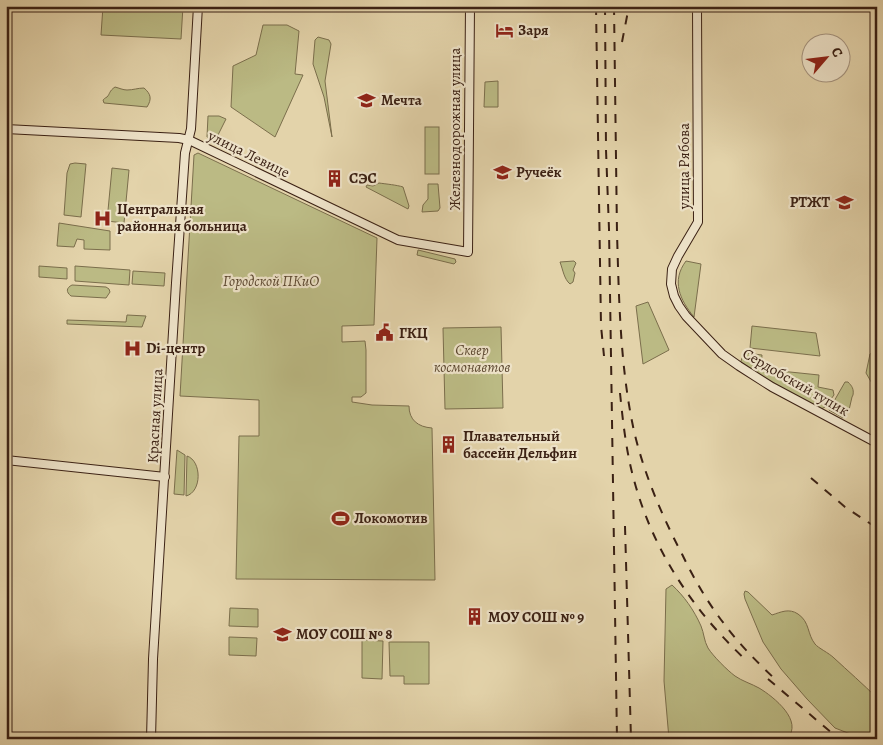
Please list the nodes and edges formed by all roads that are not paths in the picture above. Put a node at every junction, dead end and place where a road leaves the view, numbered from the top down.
1 (198, 6) edge
2 (470, 6) edge
3 (698, 6) edge
4 (6, 129) edge
5 (189, 140) junction
6 (468, 252) joint
7 (686, 316) joint
8 (877, 443) edge
9 (6, 460) edge
10 (165, 477) junction
11 (151, 739) edge

1 - 5 street, Красная улица
2 - 6 street, Железнодорожная улица
3 - 7 street, улица Рябова
4 - 5 street, улица Левице
5 - 6 street, улица Левице
5 - 10 street, Красная улица
7 - 8 street, Сердобский тупик
9 - 10 street
10 - 11 street, Красная улица

